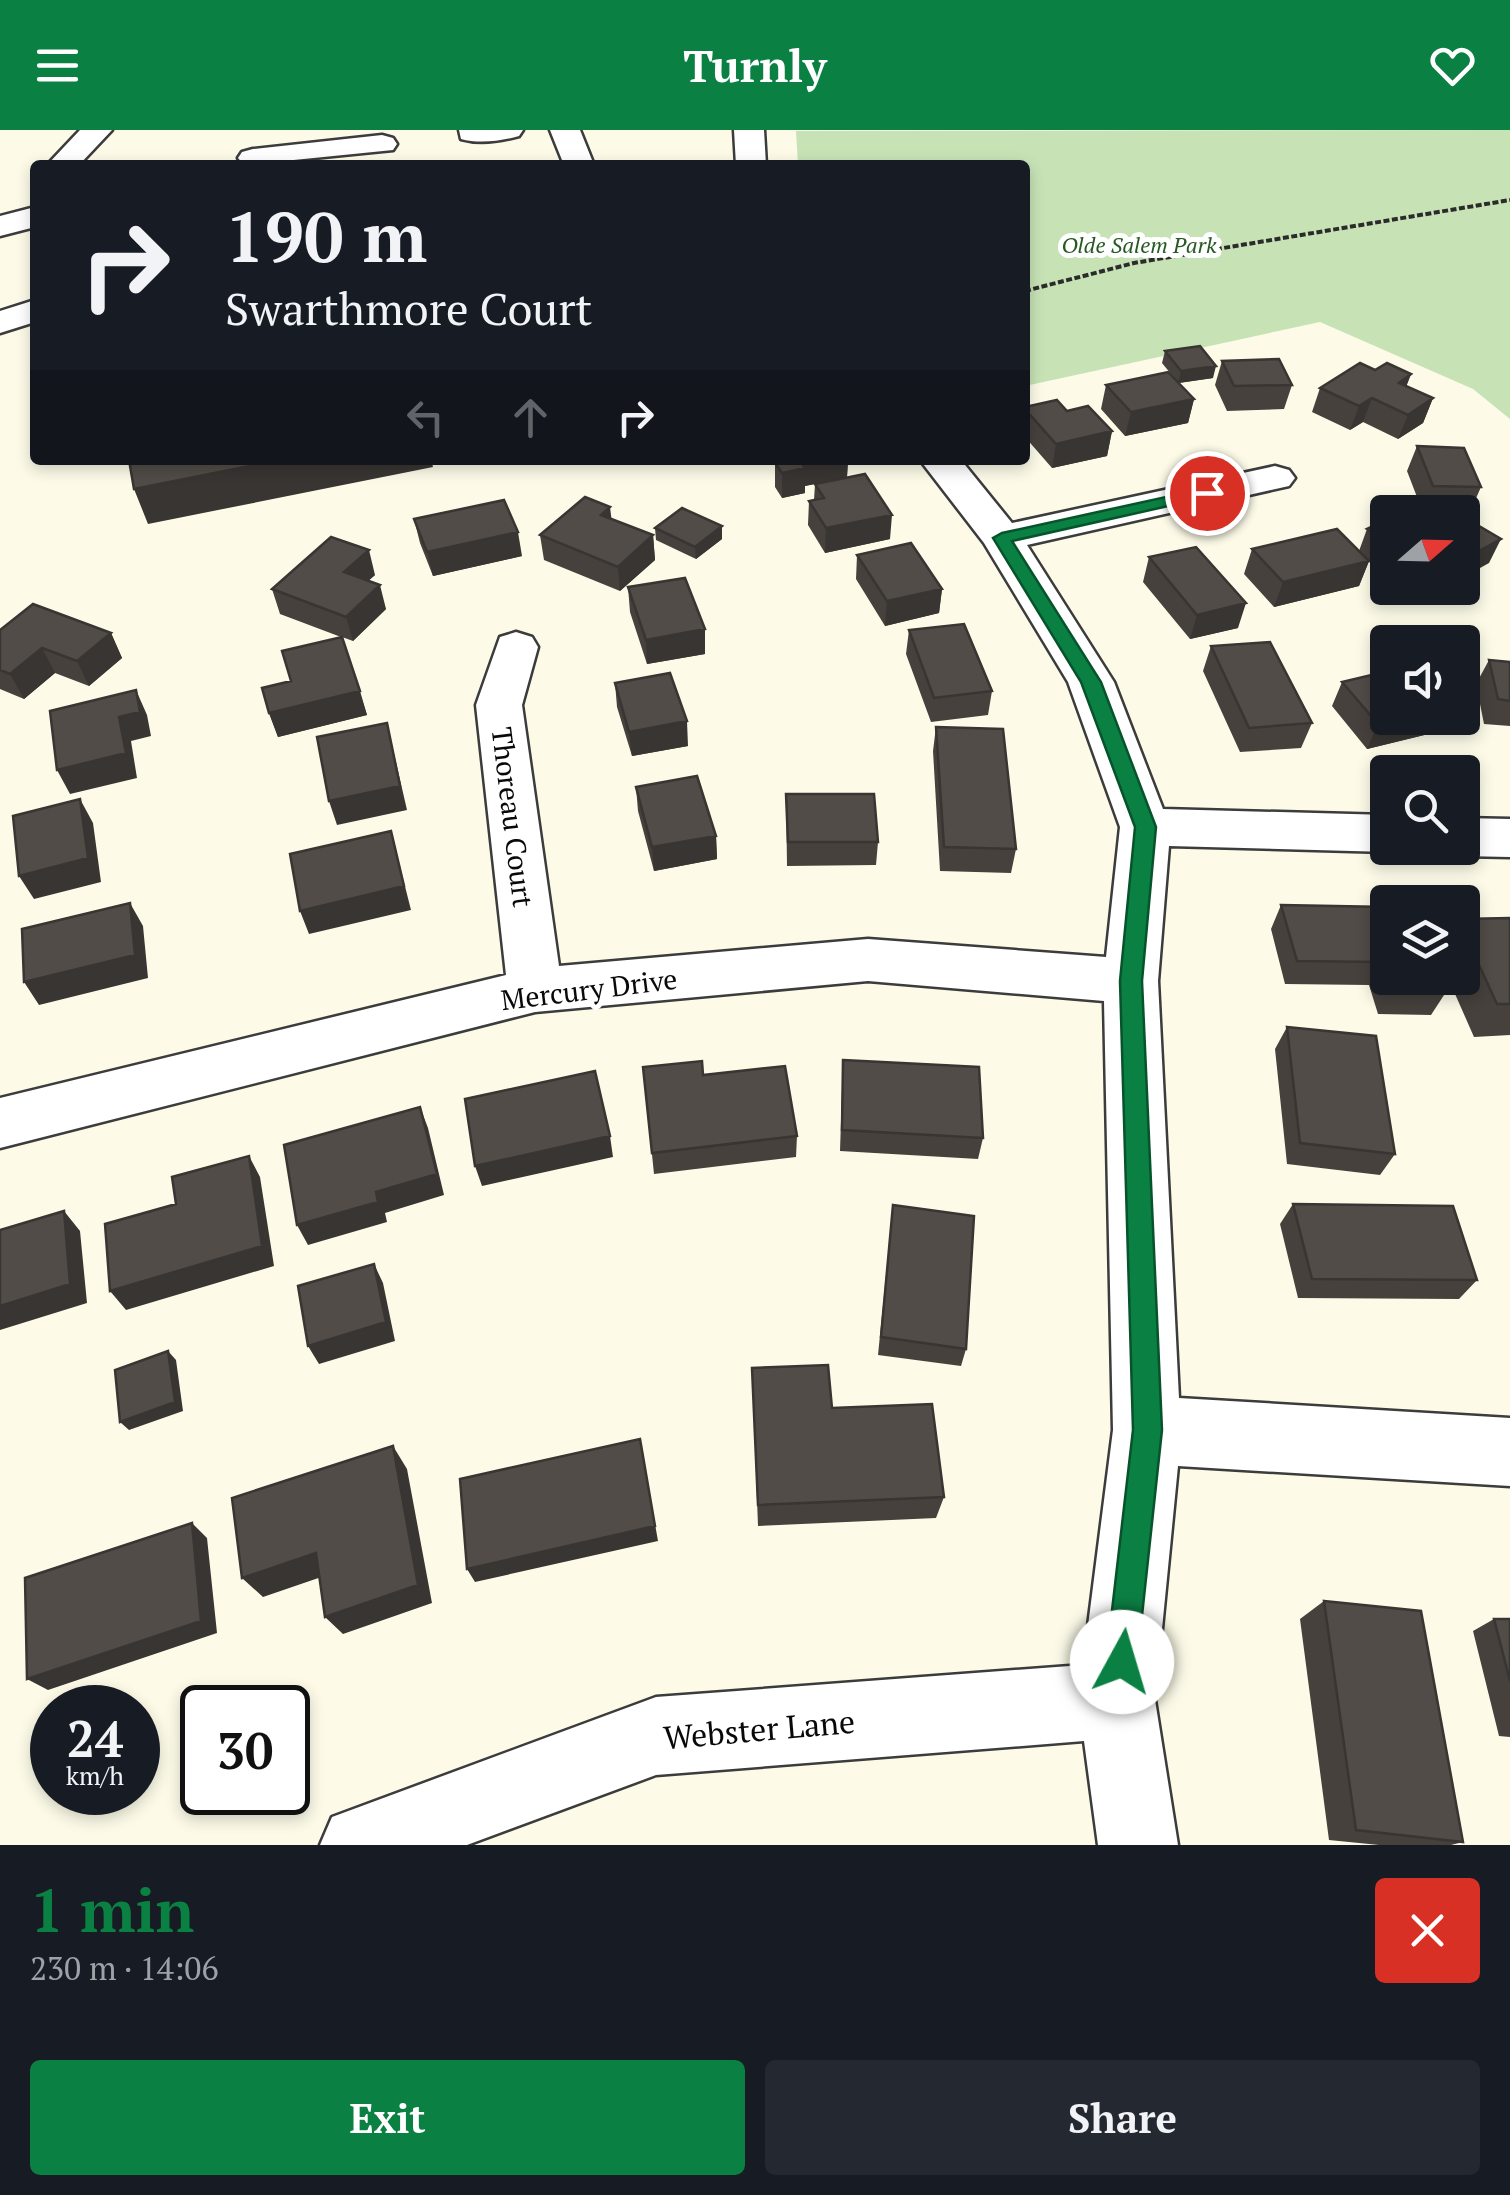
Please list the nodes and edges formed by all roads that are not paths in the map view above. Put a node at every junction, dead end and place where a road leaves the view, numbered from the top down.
1 (97, 130) edge
2 (508, 130) edge
3 (565, 130) edge
4 (749, 130) edge
5 (472, 133) dead end
6 (382, 144) dead end
7 (326, 157) edge
8 (253, 158) dead end
9 (67, 160) edge
10 (577, 160) edge
11 (750, 160) edge
12 (30, 217) edge
13 (0, 226) edge
14 (30, 313) edge
15 (0, 322) edge
16 (944, 465) edge
17 (1276, 478) dead end
18 (1002, 538) junction
19 (516, 647) dead end
20 (1145, 827) junction
21 (1370, 833) edge
22 (1480, 837) edge
23 (1510, 838) edge
24 (1131, 981) junction
25 (535, 990) junction
26 (0, 1123) edge
27 (1148, 1430) junction
28 (1510, 1452) edge
29 (1117, 1700) junction
30 (360, 1845) edge
31 (1138, 1845) edge

1 - 9 street
2 - 5 street
3 - 10 street
4 - 11 street
6 - 7 street
7 - 8 street
12 - 13 street
14 - 15 street
16 - 18 street
17 - 18 street
18 - 20 street
19 - 25 street, Thoreau Court
20 - 21 street
20 - 24 street
22 - 23 street
24 - 25 street, Mercury Drive
24 - 27 street
25 - 26 street, Mercury Drive
27 - 28 street
27 - 29 street
29 - 30 street, Webster Lane
29 - 31 street

